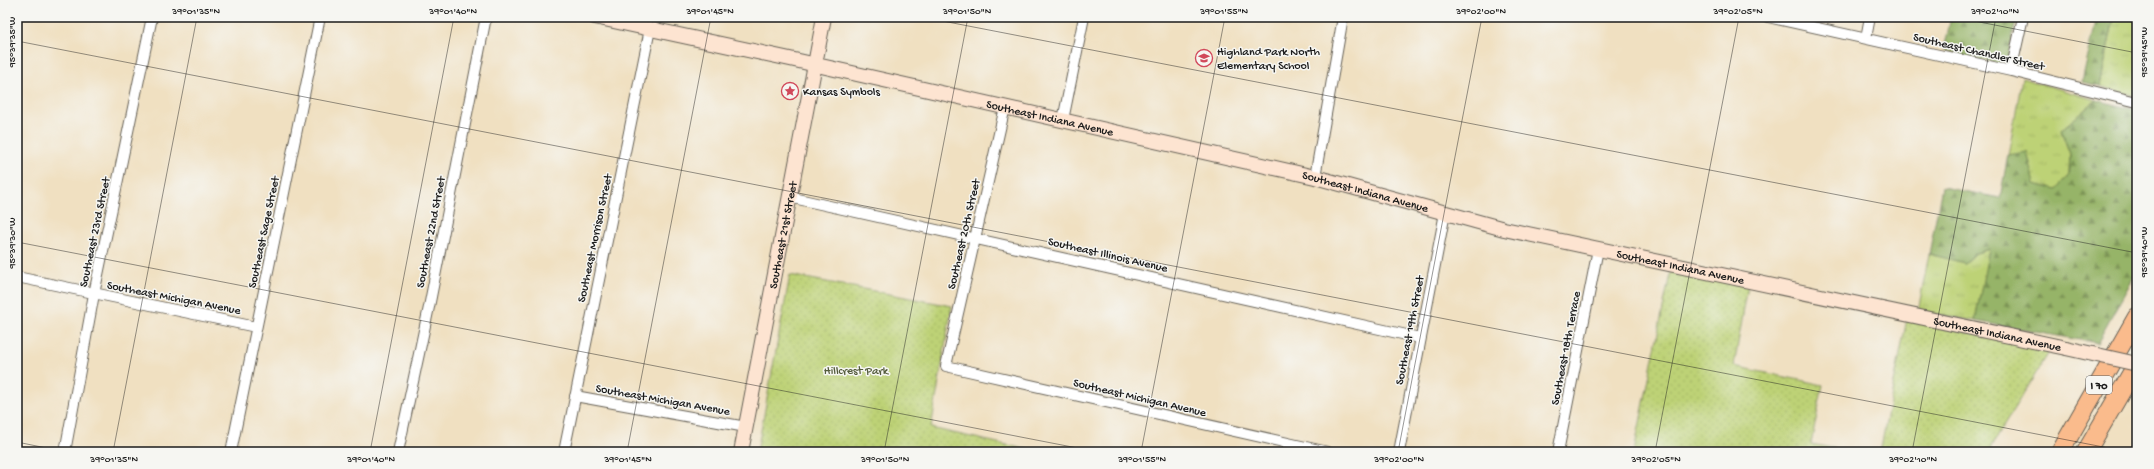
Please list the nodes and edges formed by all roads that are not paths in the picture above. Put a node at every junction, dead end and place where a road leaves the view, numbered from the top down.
1 (152, 17) edge
2 (320, 17) edge
3 (486, 17) edge
4 (595, 17) edge
5 (824, 17) edge
6 (1084, 17) edge
7 (1343, 17) edge
8 (1768, 17) edge
9 (1870, 17) edge
10 (2023, 17) edge
11 (650, 29) junction
12 (1866, 38) junction
13 (815, 64) junction
14 (2011, 71) junction
15 (2137, 102) edge
16 (1005, 107) junction
17 (1062, 120) junction
18 (1315, 177) junction
19 (789, 197) junction
20 (1445, 213) junction
21 (975, 238) junction
22 (1598, 249) junction
23 (17, 277) edge
24 (94, 294) junction
25 (2137, 317) edge
26 (256, 327) junction
27 (1420, 338) junction
28 (2137, 364) edge
29 (946, 366) joint
30 (575, 396) junction
31 (746, 427) junction
32 (65, 452) edge
33 (231, 452) edge
34 (398, 452) edge
35 (564, 452) edge
36 (741, 452) edge
37 (1328, 452) edge
38 (1400, 452) edge
39 (1558, 452) edge
40 (2060, 452) edge
41 (2086, 452) edge

1 - 24 street, Southeast 23rd Street
2 - 26 street, Southeast Sage Street
3 - 34 street, Southeast 22nd Street
4 - 11 street, Southeast Indiana Avenue
5 - 13 street, Southeast 21st Street
6 - 17 street
7 - 18 street
8 - 12 street, Southeast Chandler Street
9 - 12 street
10 - 14 street
11 - 13 street, Southeast Indiana Avenue
11 - 30 street, Southeast Morrison Street
12 - 14 street, Southeast Chandler Street
13 - 16 street, Southeast Indiana Avenue
13 - 19 street, Southeast 21st Street
14 - 15 street, Southeast Chandler Street
16 - 17 street, Southeast Indiana Avenue
16 - 21 street, Southeast 20th Street
17 - 18 street, Southeast Indiana Avenue
18 - 20 street, Southeast Indiana Avenue
19 - 21 street, Southeast Illinois Avenue
19 - 31 street, Southeast 21st Street
20 - 22 street, Southeast Indiana Avenue
20 - 27 street, Southeast 19th Street
21 - 27 street, Southeast Illinois Avenue
21 - 29 street, Southeast 20th Street
22 - 28 street, Southeast Indiana Avenue, bridge
22 - 39 street, Southeast 18th Terrace
23 - 24 street, Southeast Michigan Avenue
24 - 26 street, Southeast Michigan Avenue
24 - 32 street, Southeast 23rd Street
25 - 40 highway, I 70
26 - 33 street, Southeast Sage Street
27 - 38 street, Southeast 19th Street
28 - 41 highway, I 70
29 - 37 street, Southeast Michigan Avenue
30 - 31 street, Southeast Michigan Avenue
30 - 35 street, Southeast Morrison Street
31 - 36 street, Southeast 21st Street

